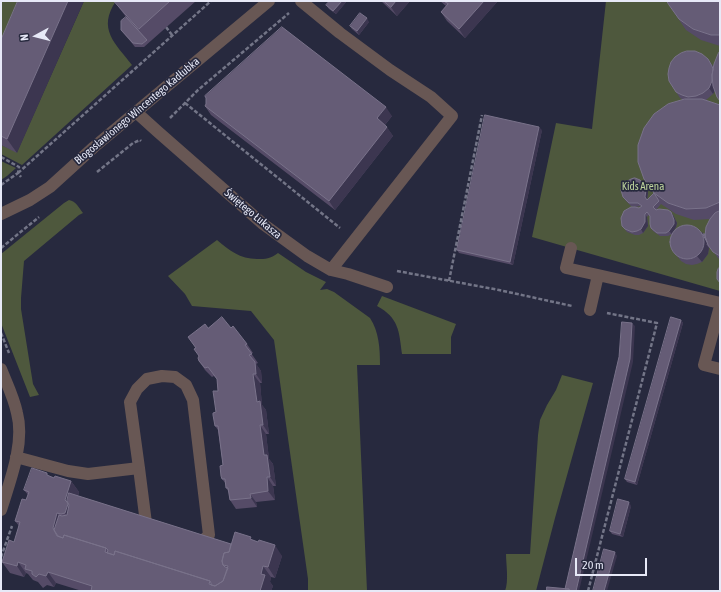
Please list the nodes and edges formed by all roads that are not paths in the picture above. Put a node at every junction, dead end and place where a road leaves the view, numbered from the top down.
1 (269, 1) edge
2 (302, 2) edge
3 (136, 112) junction
4 (1, 214) edge
5 (571, 248) dead end
6 (331, 270) junction
7 (598, 275) junction
8 (387, 287) dead end
9 (720, 303) edge
10 (720, 306) edge
11 (590, 310) road end
12 (1, 369) edge
13 (720, 369) edge
14 (16, 457) junction
15 (138, 468) junction
16 (1, 510) edge
17 (158, 541) edge
18 (182, 547) edge

1 - 3 street, Błogosławionego Wincentego Kadłubka
2 - 6 street
3 - 4 street, Błogosławionego Wincentego Kadłubka
3 - 6 street, Świętego Łukasza
5 - 7 street
6 - 8 street, Świętego Łukasza
7 - 9 street
7 - 11 street
10 - 13 street
12 - 14 street
14 - 15 street
14 - 16 street
15 - 17 street
15 - 18 street

